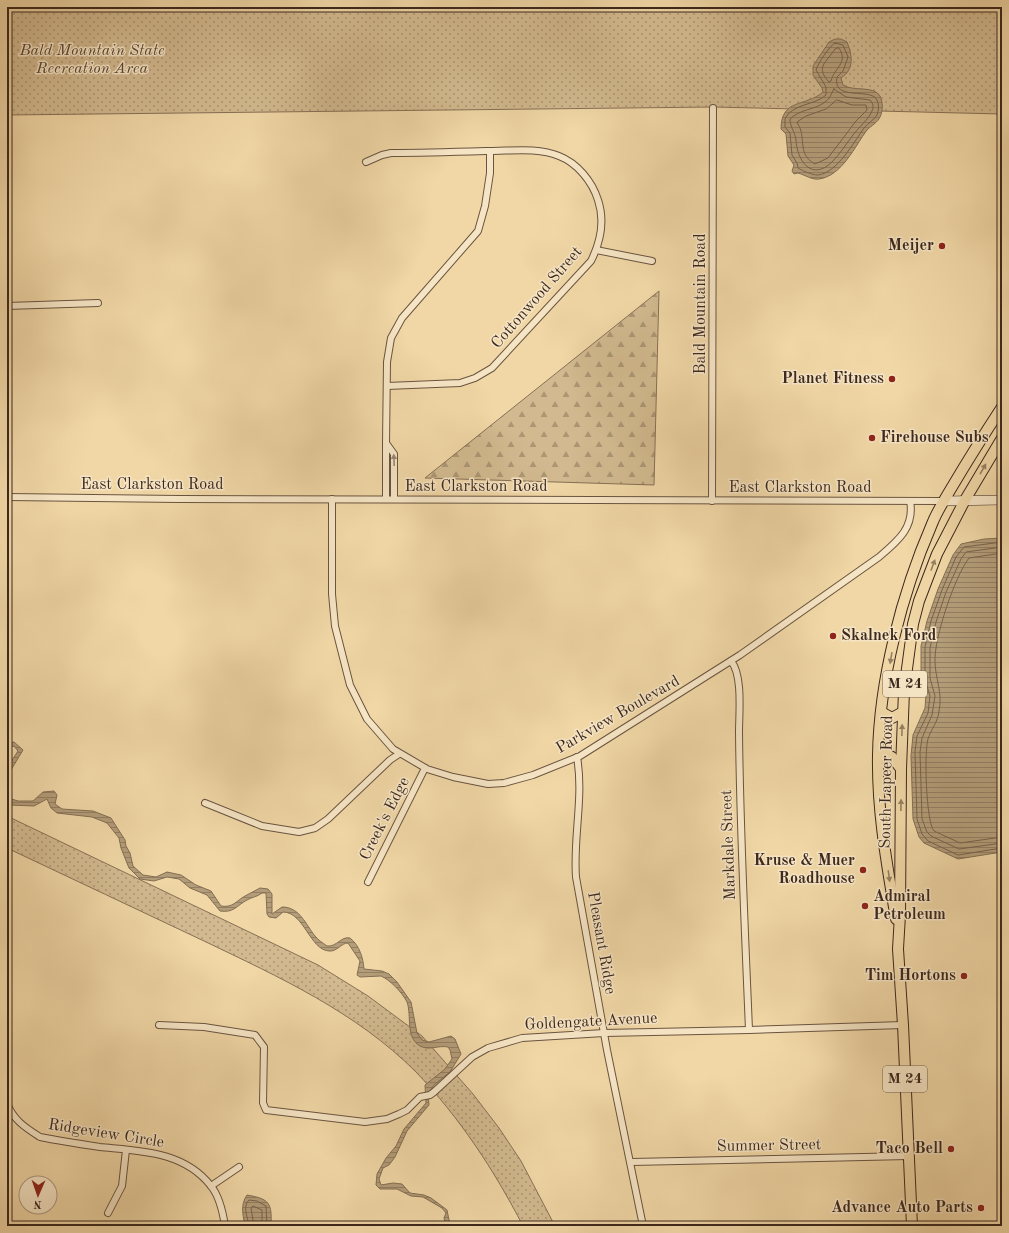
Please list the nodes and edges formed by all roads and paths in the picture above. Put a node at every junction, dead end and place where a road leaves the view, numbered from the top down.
1 (713, 108) dead end
2 (490, 151) junction
3 (366, 162) dead end
4 (596, 250) junction
5 (652, 261) dead end
6 (98, 303) dead end
7 (7, 306) edge
8 (388, 386) junction
9 (1002, 407) edge
10 (1002, 438) edge
11 (386, 443) junction
12 (7, 497) edge
13 (332, 499) junction
14 (386, 499) junction
15 (394, 499) junction
16 (965, 500) junction
17 (1002, 500) edge
18 (712, 501) junction
19 (910, 501) junction
20 (944, 501) junction
21 (731, 661) junction
22 (881, 712) junction
23 (903, 712) junction
24 (399, 754) junction
25 (878, 756) junction
26 (577, 757) junction
27 (425, 768) junction
28 (901, 769) junction
29 (205, 803) dead end
30 (368, 882) dead end
31 (898, 932) junction
32 (159, 1025) dead end
33 (903, 1025) junction
34 (749, 1030) junction
35 (604, 1033) junction
36 (7, 1103) edge
37 (126, 1150) junction
38 (909, 1156) junction
39 (630, 1162) junction
40 (239, 1167) dead end
41 (212, 1186) junction
42 (108, 1213) dead end
43 (225, 1226) edge
44 (643, 1226) edge
45 (912, 1226) edge

1 - 18 street, Bald Mountain Road
2 - 3 street, Cottonwood Street
2 - 4 street, Cottonwood Street
2 - 8 street
4 - 5 street
4 - 8 street, Cottonwood Street
6 - 7 street
8 - 11 street
9 - 20 main road, South Lapeer Road / M 24
16 -> 10 main road, South Lapeer Road / M 24
11 - 14 street
15 -> 11 street
12 - 13 street, East Clarkston Road
13 - 14 street, East Clarkston Road
13 - 24 street, Parkview Boulevard
14 - 15 street, East Clarkston Road
15 - 18 street, East Clarkston Road
16 - 17 main road
16 - 20 main road
23 -> 16 main road, South Lapeer Road / M 24
18 - 19 street, East Clarkston Road
19 - 20 street, East Clarkston Road
19 - 21 street, Parkview Boulevard
20 -> 22 main road, South Lapeer Road / M 24
21 - 26 street, Parkview Boulevard
21 - 34 street, Markdale Street
22 - 23 main road
22 - 25 main road, South Lapeer Road / M 24
28 -> 23 main road, South Lapeer Road / M 24
24 - 27 street, Parkview Boulevard
24 - 29 street
25 - 28 main road
25 -> 31 main road, South Lapeer Road / M 24
26 - 27 street, Parkview Boulevard
26 - 35 street, Pleasant Ridge
27 - 30 street, Creek's Edge
31 -> 28 main road, South Lapeer Road / M 24
31 - 33 main road, South Lapeer Road / M 24
32 - 35 street, Goldengate Avenue
33 - 34 street, Goldengate Avenue
33 - 38 main road, South Lapeer Road / M 24
34 - 35 street, Goldengate Avenue
35 - 39 street, Pleasant Ridge
36 - 37 street, Ridgeview Circle
37 - 41 street, Ridgeview Circle
37 - 42 street
38 - 39 street, Summer Street
38 - 45 main road, South Lapeer Road / M 24
39 - 44 street, Pleasant Ridge
40 - 41 street
41 - 43 street, Ridgeview Circle

